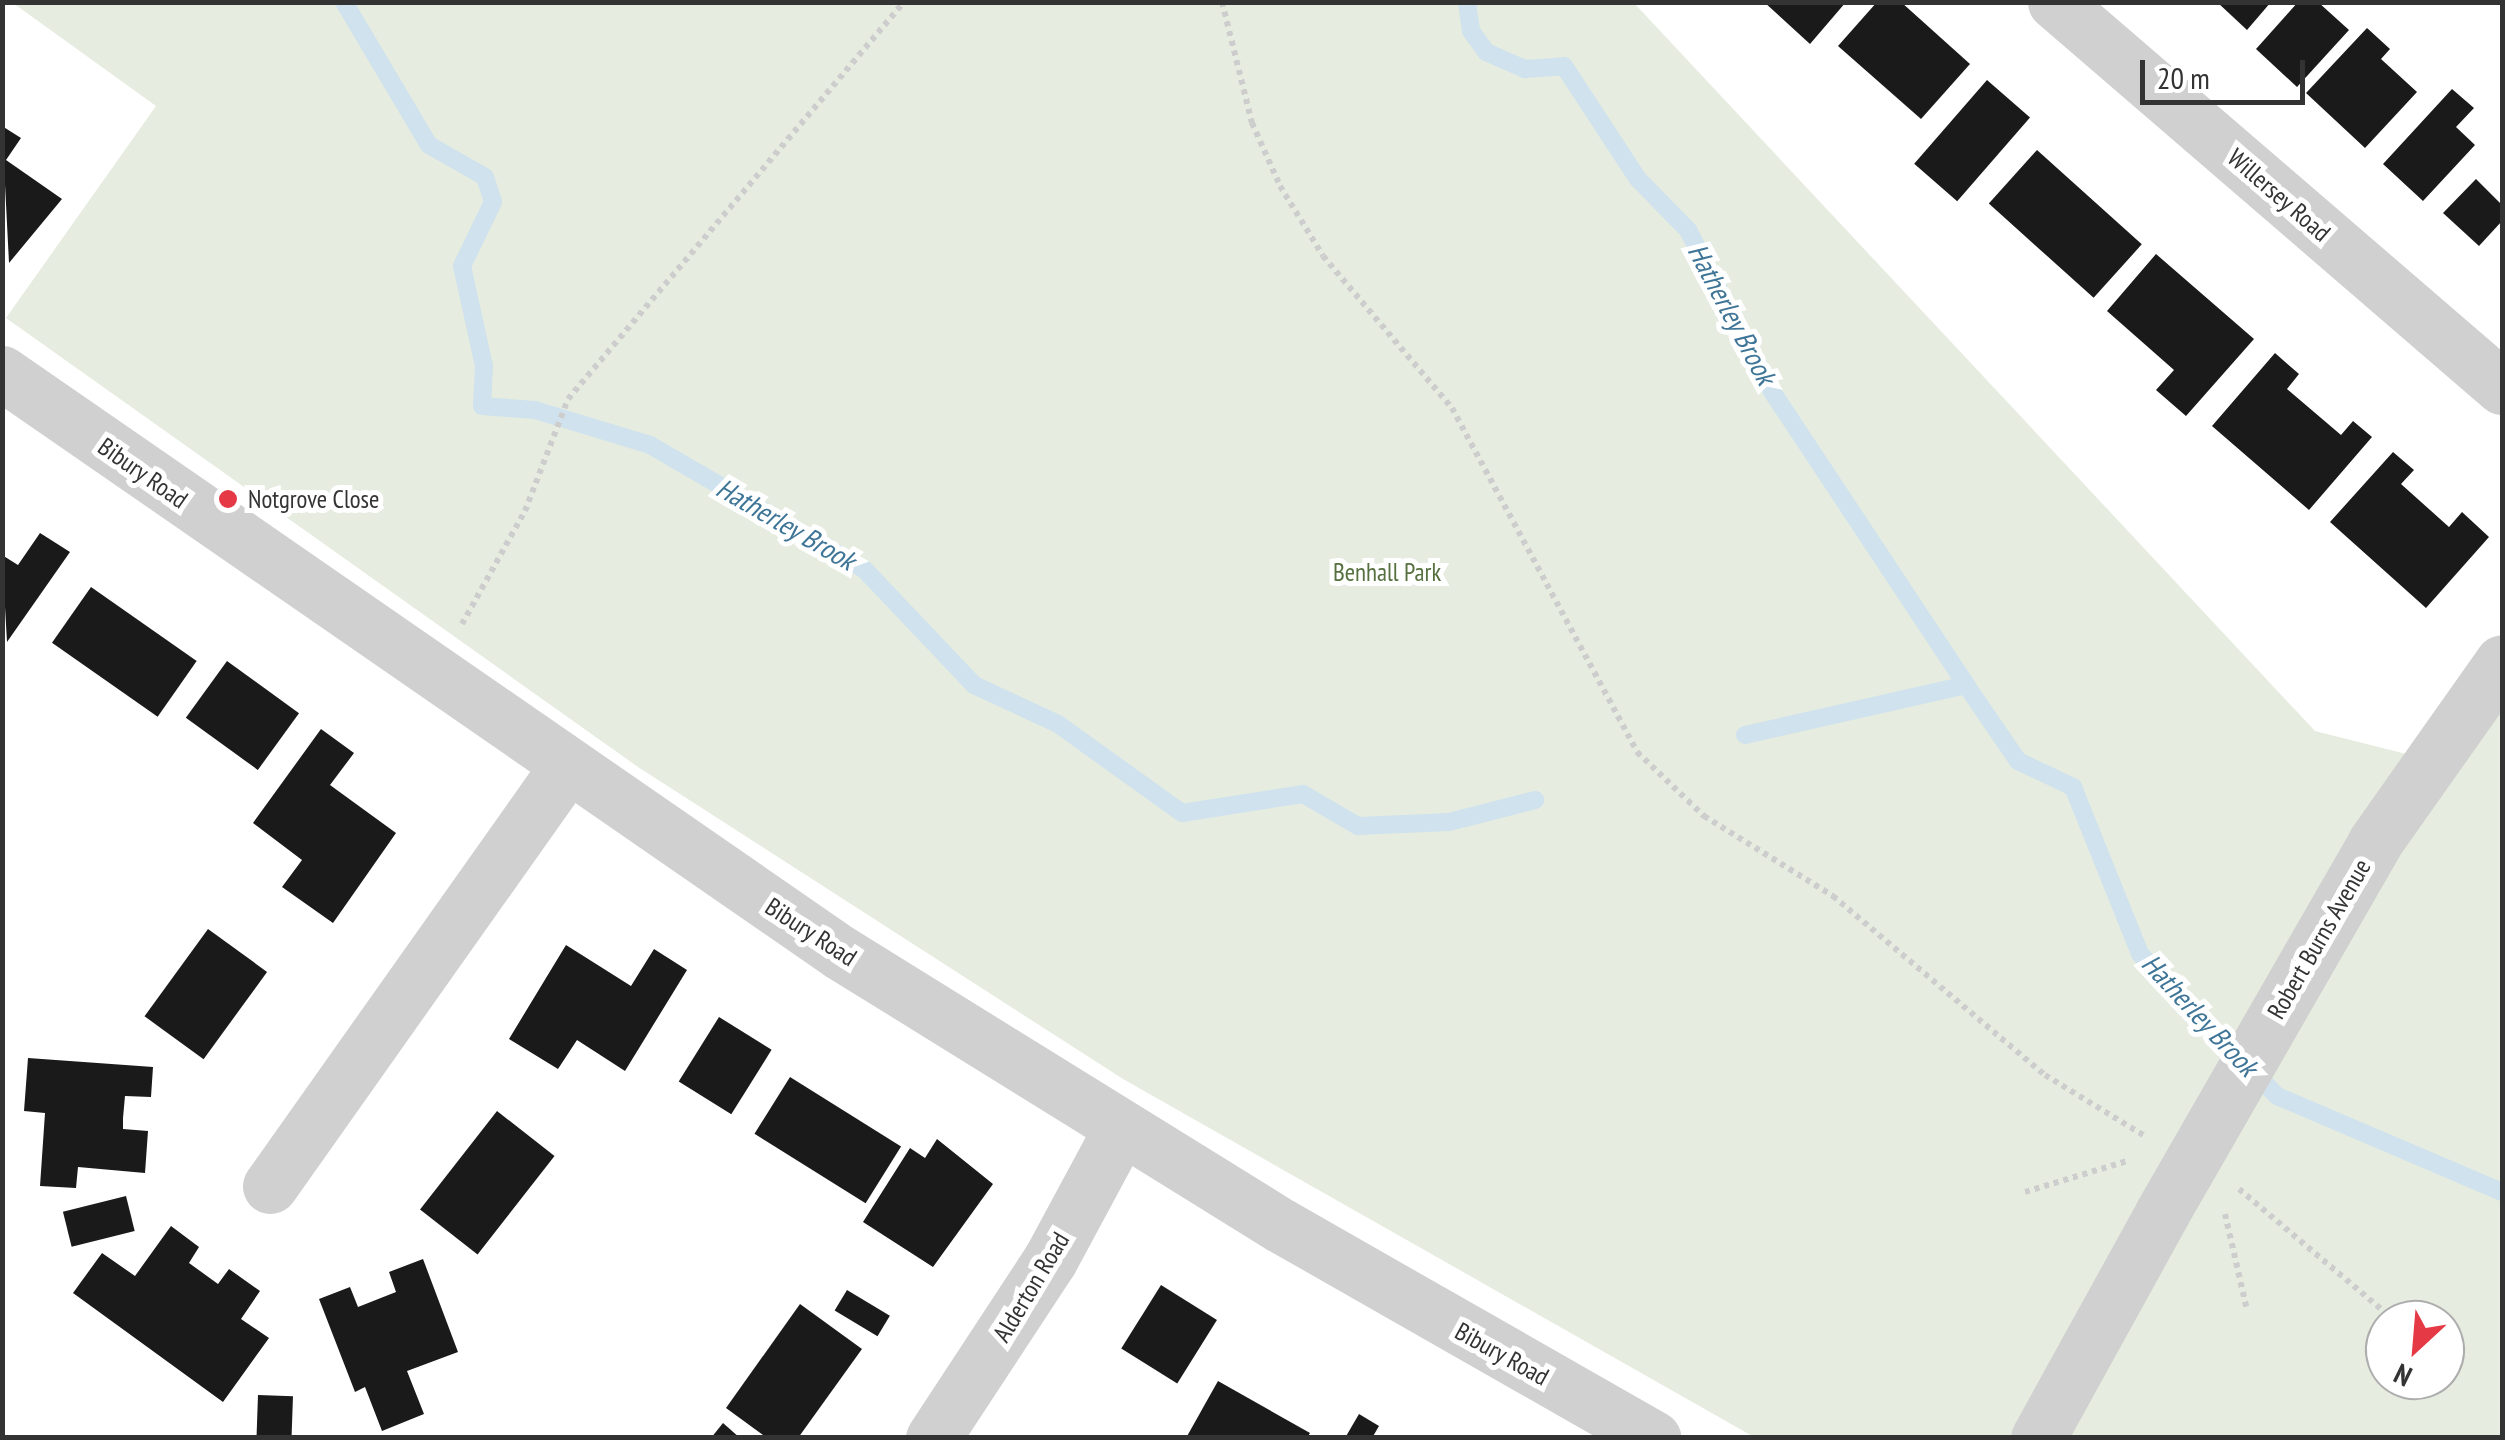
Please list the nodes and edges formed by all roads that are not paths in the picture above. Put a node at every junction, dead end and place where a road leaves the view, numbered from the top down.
1 (2055, 2) edge
2 (2, 373) edge
3 (2502, 387) edge
4 (2502, 662) edge
5 (566, 769) junction
6 (1120, 1130) junction
7 (270, 1186) dead end
8 (933, 1438) edge
9 (1654, 1438) edge
10 (2038, 1438) edge

1 - 3 street, Willersey Road
2 - 5 street, Bibury Road
4 - 10 street, Robert Burns Avenue, bridge
5 - 6 street, Bibury Road
5 - 7 street
6 - 8 street, Alderton Road
6 - 9 street, Bibury Road

